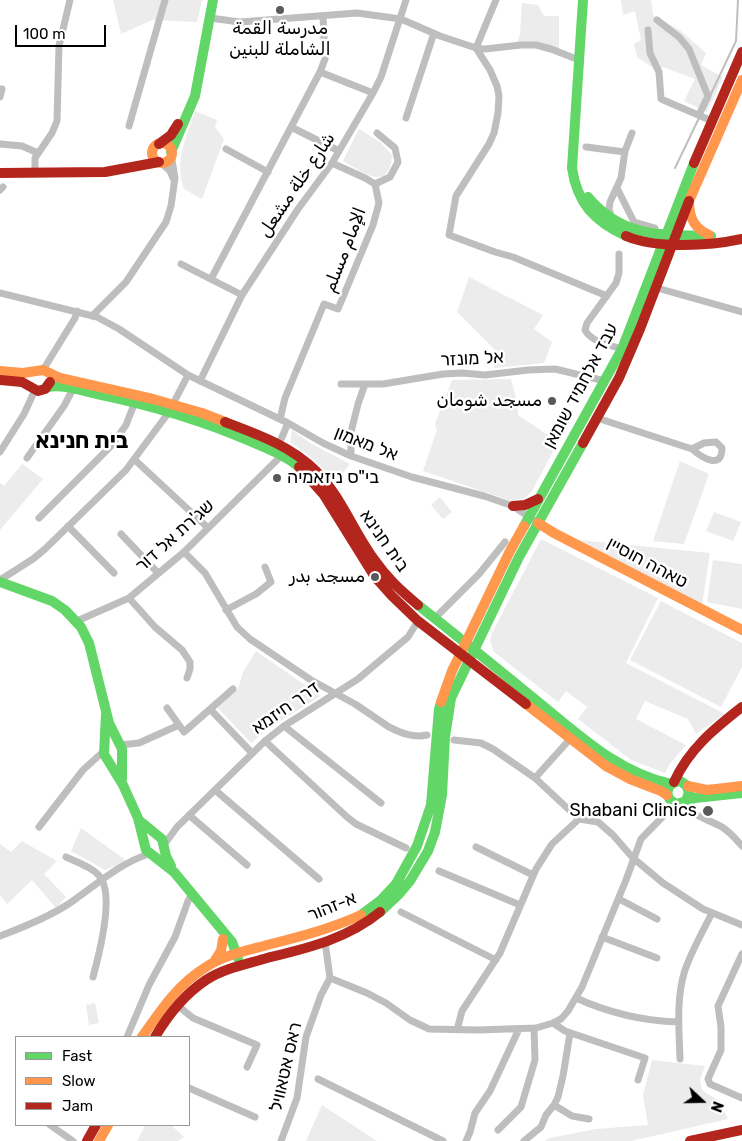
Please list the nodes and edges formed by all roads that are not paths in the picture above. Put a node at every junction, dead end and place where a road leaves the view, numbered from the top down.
1 (70, 0) edge
2 (165, 0) edge
3 (208, 0) edge
4 (213, 0) edge
5 (406, 0) edge
6 (496, 0) edge
7 (583, 0) edge
8 (323, 16) junction
9 (210, 18) junction
10 (401, 19) junction
11 (657, 20) dead end
12 (648, 30) dead end
13 (434, 33) junction
14 (476, 48) junction
15 (742, 52) edge
16 (579, 60) junction
17 (320, 72) junction
18 (742, 80) edge
19 (0, 89) edge
20 (373, 93) junction
21 (742, 96) edge
22 (0, 97) edge
23 (727, 113) junction
24 (699, 115) junction
25 (406, 118) dead end
26 (712, 121) junction
27 (129, 126) dead end
28 (291, 127) junction
29 (378, 133) dead end
30 (632, 133) dead end
31 (574, 140) junction
32 (0, 144) edge
33 (156, 146) junction
34 (586, 147) dead end
35 (226, 149) dead end
36 (339, 152) junction
37 (625, 152) junction
38 (38, 153) junction
39 (171, 153) junction
40 (160, 163) junction
41 (332, 163) junction
42 (0, 172) edge
43 (35, 172) junction
44 (99, 172) junction
45 (268, 172) junction
46 (375, 184) junction
47 (174, 188) junction
48 (617, 188) junction
49 (613, 196) junction
50 (690, 201) junction
51 (591, 202) junction
52 (614, 222) junction
53 (654, 228) dead end
54 (713, 236) junction
55 (741, 239) edge
56 (641, 240) junction
57 (663, 240) junction
58 (674, 240) junction
59 (619, 254) dead end
60 (656, 257) junction
61 (181, 264) dead end
62 (211, 279) junction
63 (657, 288) junction
64 (0, 293) edge
65 (242, 295) junction
66 (607, 296) junction
67 (77, 311) junction
68 (742, 312) edge
69 (92, 316) junction
70 (622, 349) junction
71 (0, 371) edge
72 (42, 371) junction
73 (188, 375) junction
74 (0, 380) edge
75 (200, 381) junction
76 (605, 381) junction
77 (341, 384) dead end
78 (365, 384) junction
79 (48, 387) junction
80 (33, 388) junction
81 (73, 389) junction
82 (135, 402) junction
83 (171, 408) junction
84 (596, 418) junction
85 (280, 419) junction
86 (288, 423) junction
87 (279, 444) junction
88 (692, 449) dead end
89 (0, 452) edge
90 (282, 455) junction
91 (351, 456) junction
92 (27, 458) dead end
93 (135, 460) junction
94 (539, 499) junction
95 (513, 506) junction
96 (547, 508) junction
97 (529, 515) junction
98 (39, 518) dead end
99 (538, 523) junction
100 (68, 526) junction
101 (208, 527) junction
102 (554, 533) junction
103 (121, 534) dead end
104 (505, 542) dead end
105 (184, 552) junction
106 (265, 567) dead end
107 (114, 573) dead end
108 (158, 573) junction
109 (0, 581) edge
110 (128, 598) junction
111 (226, 610) junction
112 (434, 619) junction
113 (77, 621) junction
114 (418, 621) junction
115 (742, 630) edge
116 (478, 631) junction
117 (451, 632) junction
118 (446, 643) junction
119 (465, 643) junction
120 (474, 650) junction
121 (460, 654) junction
122 (469, 660) junction
123 (487, 668) junction
124 (452, 671) junction
125 (187, 678) dead end
126 (460, 679) junction
127 (233, 689) dead end
128 (336, 694) junction
129 (742, 707) edge
130 (167, 708) dead end
131 (210, 709) junction
132 (106, 714) junction
133 (179, 724) junction
134 (284, 726) junction
135 (427, 735) dead end
136 (570, 738) junction
137 (265, 740) junction
138 (454, 740) dead end
139 (120, 751) junction
140 (252, 753) junction
141 (106, 755) junction
142 (690, 755) junction
143 (534, 778) junction
144 (673, 783) junction
145 (123, 785) junction
146 (687, 785) junction
147 (742, 786) edge
148 (215, 790) junction
149 (742, 793) edge
150 (667, 795) junction
151 (381, 803) dead end
152 (675, 804) junction
153 (688, 806) junction
154 (189, 815) junction
155 (138, 818) junction
156 (579, 819) junction
157 (39, 827) dead end
158 (177, 827) junction
159 (156, 836) junction
160 (742, 846) edge
161 (164, 847) junction
162 (476, 847) dead end
163 (406, 848) dead end
164 (148, 849) junction
165 (66, 857) dead end
166 (633, 858) junction
167 (247, 866) dead end
168 (439, 871) dead end
169 (174, 872) junction
170 (534, 875) junction
171 (102, 879) junction
172 (319, 879) dead end
173 (192, 894) junction
174 (619, 899) junction
175 (520, 905) junction
176 (401, 912) dead end
177 (712, 913) junction
178 (657, 919) dead end
179 (742, 925) edge
180 (0, 936) edge
181 (602, 937) junction
182 (225, 938) junction
183 (325, 942) junction
184 (257, 948) junction
185 (234, 954) junction
186 (742, 954) edge
187 (657, 958) dead end
188 (496, 960) junction
189 (214, 962) junction
190 (238, 966) junction
191 (93, 977) dead end
192 (330, 978) junction
193 (576, 998) junction
194 (177, 1006) junction
195 (678, 1022) junction
196 (553, 1023) junction
197 (534, 1028) junction
198 (519, 1029) junction
199 (457, 1030) junction
200 (570, 1032) junction
201 (127, 1036) edge
202 (143, 1036) edge
203 (156, 1036) edge
204 (680, 1059) dead end
205 (246, 1068) dead end
206 (318, 1079) dead end
207 (638, 1080) dead end
208 (190, 1088) edge
209 (742, 1098) edge
210 (554, 1105) junction
211 (255, 1117) dead end
212 (589, 1119) dead end
213 (51, 1126) edge
214 (107, 1126) edge
215 (498, 1130) dead end
216 (742, 1130) edge
217 (94, 1135) edge
218 (71, 1140) edge
219 (281, 1141) edge
220 (443, 1141) edge
221 (466, 1141) edge
222 (524, 1141) edge
223 (690, 1141) edge

1 - 38 street
2 - 27 street
3 - 33 main road
4 - 9 main road
5 - 10 street, شارع خلة مشعل
6 - 14 street
7 - 16 main road
8 - 9 street
8 - 10 street
8 - 17 street
9 - 39 main road
10 - 13 street
10 - 20 street, شارع خلة مشعل
11 - 24 street
12 - 24 street
13 - 14 street
13 - 25 street
14 - 16 street
14 - 66 street
15 - 26 main road, עבד אלחמיד שומאן
16 - 31 main road
17 - 20 street
17 - 28 street
18 - 23 main road, עבד אלחמיד שומאן
19 - 22 street
20 - 36 street, شارع خلة مشعل
21 - 23 street
23 - 50 main road, עבד אלחמיד שומאן
24 - 26 street
26 - 57 main road, עבד אלחמיד שומאן
28 - 36 street
28 - 45 street
29 - 46 street
30 - 37 street
31 - 51 main road
31 - 56 main road
32 - 38 street
33 - 39 main road
33 - 40 main road
33 - 44 main road
34 - 37 street
35 - 45 street
36 - 41 street, شارع خلة مشعل
37 - 48 street
38 - 43 street
39 - 40 main road
39 - 47 street
40 - 44 main road
40 - 47 street
41 - 46 street
41 - 65 street, شارع خلة مشعل
42 - 43 main road
43 - 44 main road
45 - 62 street
46 - 85 street, الإمام مسلم
47 - 69 street
48 - 49 street
48 - 53 street
49 - 51 street
49 - 52 street
50 - 54 main road
50 - 58 main road, עבד אלחמיד שומאן
51 - 52 main road
52 - 57 main road
54 - 55 main road
54 - 58 main road
55 - 58 main road
56 - 57 main road
56 - 60 main road
57 - 58 main road
57 - 60 main road, עבד אלחמיד שומאן
58 - 63 main road, עבד אלחמיד שומאן
59 - 66 street
60 - 70 main road, עבד אלחמיד שומאן
61 - 62 street
62 - 65 street
63 - 68 street
63 - 84 main road, עבד אלחמיד שומאן
64 - 67 street, אל מאמון
65 - 75 street, شارع خلة مشعل
66 - 70 street
67 - 69 street, אל מאמון
67 - 72 street
69 - 73 street, אל מאמון
70 - 76 main road, עבד אלחמיד שומאן
71 - 72 main road, בית חנינא
72 - 79 main road
72 - 80 main road
72 - 83 main road, בית חנינא
73 - 75 street, אל מאמון
73 - 83 street
74 - 80 main road
75 - 85 street, אל מאמון
76 - 78 street, אל מונזר
76 - 94 main road, עבד אלחמיד שומאן
77 - 78 street, אל מונזר
78 - 91 street
79 - 80 main road
79 - 81 main road, בית חנינא
80 - 89 street
81 - 82 main road, בית חנינא
81 - 92 street
82 - 83 main road, בית חנינא
82 - 98 street
83 - 87 main road, בית חנינא
83 - 90 main road, בית חנינא
83 - 93 street
84 - 88 street
84 - 96 main road, עבד אלחמיד שומאן
85 - 86 street, אל מאמון
86 - 87 street
86 - 91 street, אל מאמון
87 - 112 main road, בית חנינא
90 - 101 street, שג'רת אל דור
90 - 114 main road, בית חנינא
91 - 95 street, אל מאמון
93 - 100 street
93 - 101 street
94 - 95 main road
94 - 97 main road, עבד אלחמיד שומאן
95 - 97 street, אל מאמון
96 - 99 main road, עבד אלחמיד שומאן
96 - 102 main road
97 - 99 street, אל מאמון
97 - 116 main road, עבד אלחמיד שומאן
99 - 102 main road, טאהה חוסיין
99 - 116 main road, עבד אלחמיד שומאן
100 - 107 street
100 - 109 street
101 - 105 street, שג'רת אל דור
102 - 115 main road, טאהה חוסיין
103 - 108 street
104 - 112 street
105 - 108 street, שג'רת אל דור
105 - 111 street
106 - 111 street
108 - 110 street, שג'רת אל דור
109 - 113 main road
110 - 113 street, שג'רת אל דור
110 - 125 street
111 - 128 street
112 - 117 main road, בית חנינא
113 - 132 main road
114 - 118 main road, בית חנינא
114 - 128 street, דרך חיזמא
116 - 117 main road
116 - 119 main road, עבד אלחמיד שומאן
116 - 120 main road, עבד אלחמיד שומאן
116 - 123 main road
117 - 119 main road, בית חנינא
118 - 121 main road, בית חנינא
118 - 124 main road
119 - 120 main road, בית חנינא
119 - 121 main road, א-זהור
120 - 122 main road, עבד אלחמיד שומאן
120 - 123 main road, בית חנינא
121 - 122 main road, בית חנינא
121 - 124 main road, א-זהור
122 - 123 main road, בית חנינא
122 - 126 main road, א-זהור
123 - 126 main road
123 - 136 main road, בית חנינא
123 - 144 main road, בית חנינא
124 - 184 main road, א-זהור
126 - 183 main road, א-זהור
127 - 131 street
128 - 134 street, דרך חיזמא
128 - 135 street
129 - 142 main road
130 - 133 street
131 - 133 street
131 - 140 street
132 - 139 main road
132 - 141 main road
133 - 139 street
134 - 137 street, דרך חיזמא
134 - 151 street
136 - 143 street
136 - 150 main road, בית חנינא
137 - 140 street, דרך חיזמא
137 - 163 street
138 - 143 street
139 - 141 main road
139 - 141 main road
139 - 145 main road
140 - 148 street, דרך חיזמא
141 - 145 main road
141 - 157 street
142 - 144 main road
142 - 146 main road
143 - 156 street
144 - 146 main road
144 - 150 main road
145 - 155 main road
146 - 147 main road
146 - 153 main road
148 - 154 street, דרך חיזמא
148 - 172 street
149 - 153 main road
150 - 152 main road
152 - 153 main road
152 - 166 street
153 - 160 street
154 - 158 street, דרך חיזמא
154 - 167 street
155 - 159 main road
155 - 164 main road
156 - 166 street
156 - 170 street
158 - 159 street, דרך חיזמא
158 - 161 street, דרך חיזמא
159 - 161 main road
159 - 164 main road
161 - 164 main road
161 - 169 main road
162 - 170 street
164 - 169 main road
164 - 171 street
165 - 171 street
166 - 174 street
166 - 177 street
168 - 175 street
169 - 173 main road
170 - 175 street
171 - 180 street
171 - 191 street
173 - 182 main road
173 - 201 street
174 - 178 street
174 - 181 street
175 - 188 street
176 - 188 street
177 - 179 street
177 - 195 street
181 - 187 street
181 - 193 street
182 - 184 main road
182 - 185 main road
182 - 189 main road
183 - 190 main road, א-זהור
183 - 192 street
184 - 185 main road, א-זהור
185 - 189 main road, א-זהור
185 - 190 main road
186 - 209 street
188 - 199 street
189 - 202 main road, א-זהור
190 - 194 main road, א-זהור
192 - 199 street
192 - 219 street, ראס אטאוויל
193 - 195 street
193 - 196 street
194 - 203 main road, א-זהור
194 - 205 street
195 - 204 street
196 - 197 street
196 - 200 street
197 - 198 street
197 - 215 street
198 - 199 street
198 - 221 street
200 - 207 street
200 - 210 street
206 - 220 street
208 - 211 street
210 - 212 street
210 - 222 street
213 - 218 street
214 - 217 main road
216 - 223 main road
217 - 218 street

